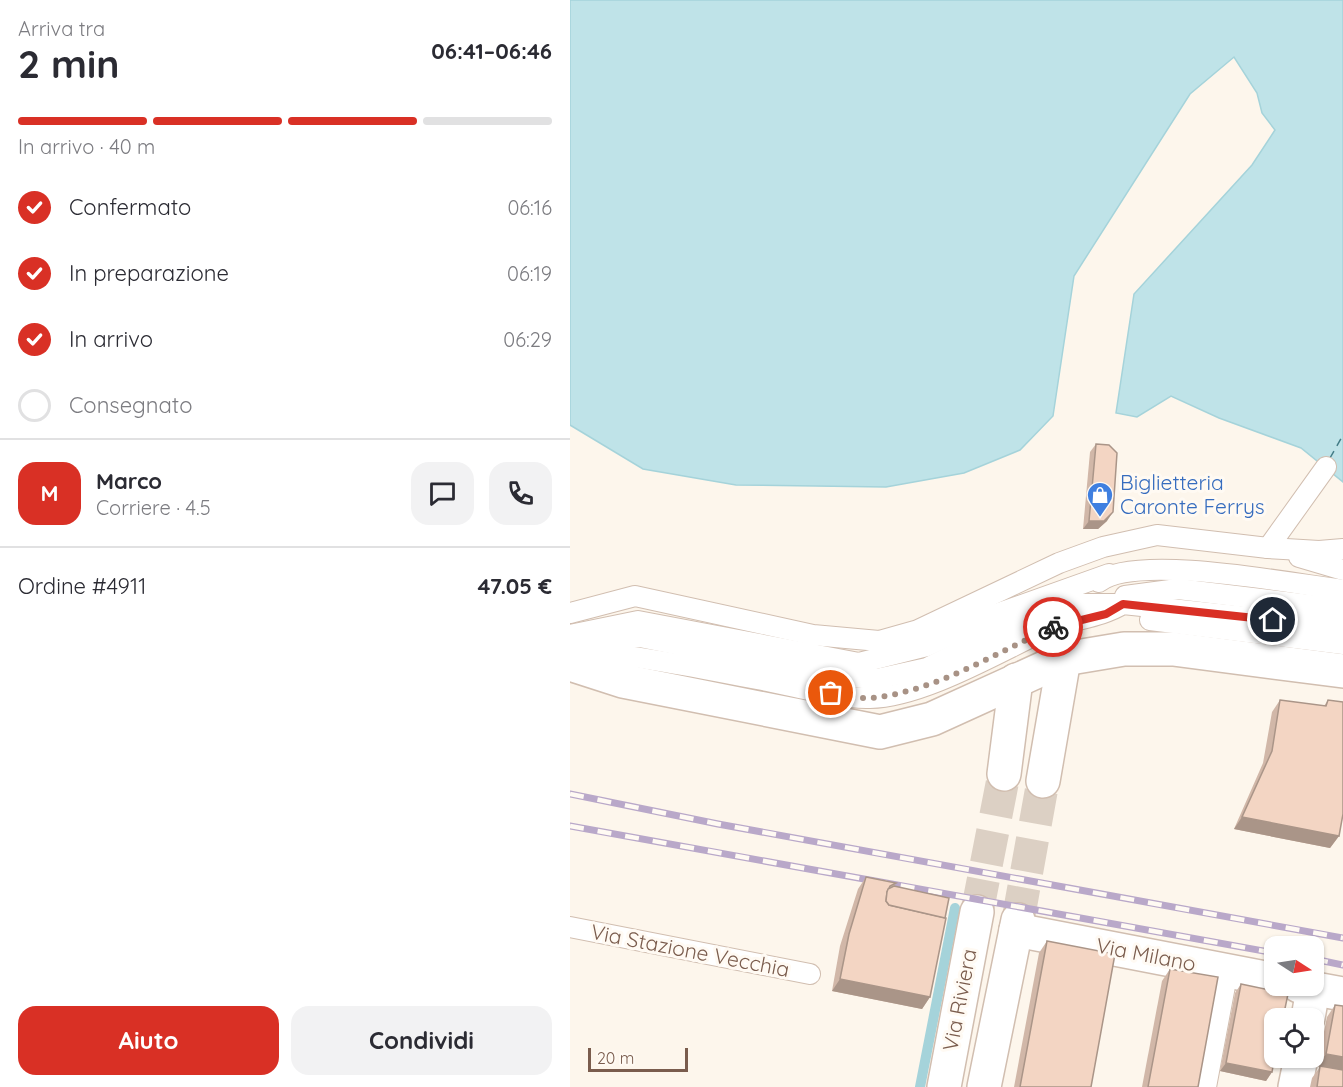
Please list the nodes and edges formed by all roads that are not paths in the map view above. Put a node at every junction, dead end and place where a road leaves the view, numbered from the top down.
1 (1326, 466) dead end
2 (1268, 548) junction
3 (1343, 549) edge
4 (1319, 551) junction
5 (1343, 555) edge
6 (1343, 570) edge
7 (1109, 574) junction
8 (1343, 590) edge
9 (1072, 604) junction
10 (1123, 604) junction
11 (1343, 609) edge
12 (570, 613) edge
13 (1106, 614) junction
14 (1343, 627) edge
15 (570, 635) edge
16 (570, 642) edge
17 (1343, 644) edge
18 (570, 650) edge
19 (1064, 659) junction
20 (570, 664) edge
21 (1343, 671) edge
22 (1016, 680) junction
23 (1004, 774) tunnel mouth
24 (1042, 781) tunnel mouth
25 (977, 912) tunnel mouth
26 (1017, 925) joint
27 (570, 927) edge
28 (1228, 970) junction
29 (810, 974) dead end
30 (1264, 978) edge
31 (944, 1087) edge
32 (984, 1087) edge
33 (1206, 1087) edge

1 - 2 lane
2 - 4 lane
2 - 6 lane
2 - 12 lane
3 - 4 lane
4 - 5 lane
7 - 8 lane
7 - 9 lane
7 - 15 lane
9 - 10 lane
9 - 11 lane
9 - 16 lane
10 - 13 lane
10 - 14 lane
13 - 17 lane
13 - 18 lane
19 - 21 street
19 - 22 street
19 - 24 street
20 - 22 street
22 - 23 street
25 - 31 street, Via Riviera
26 - 28 street, Via Milano
26 - 32 street, Via Riviera
27 - 29 lane, Via Stazione Vecchia
28 - 30 street, Via Milano
28 - 33 lane

